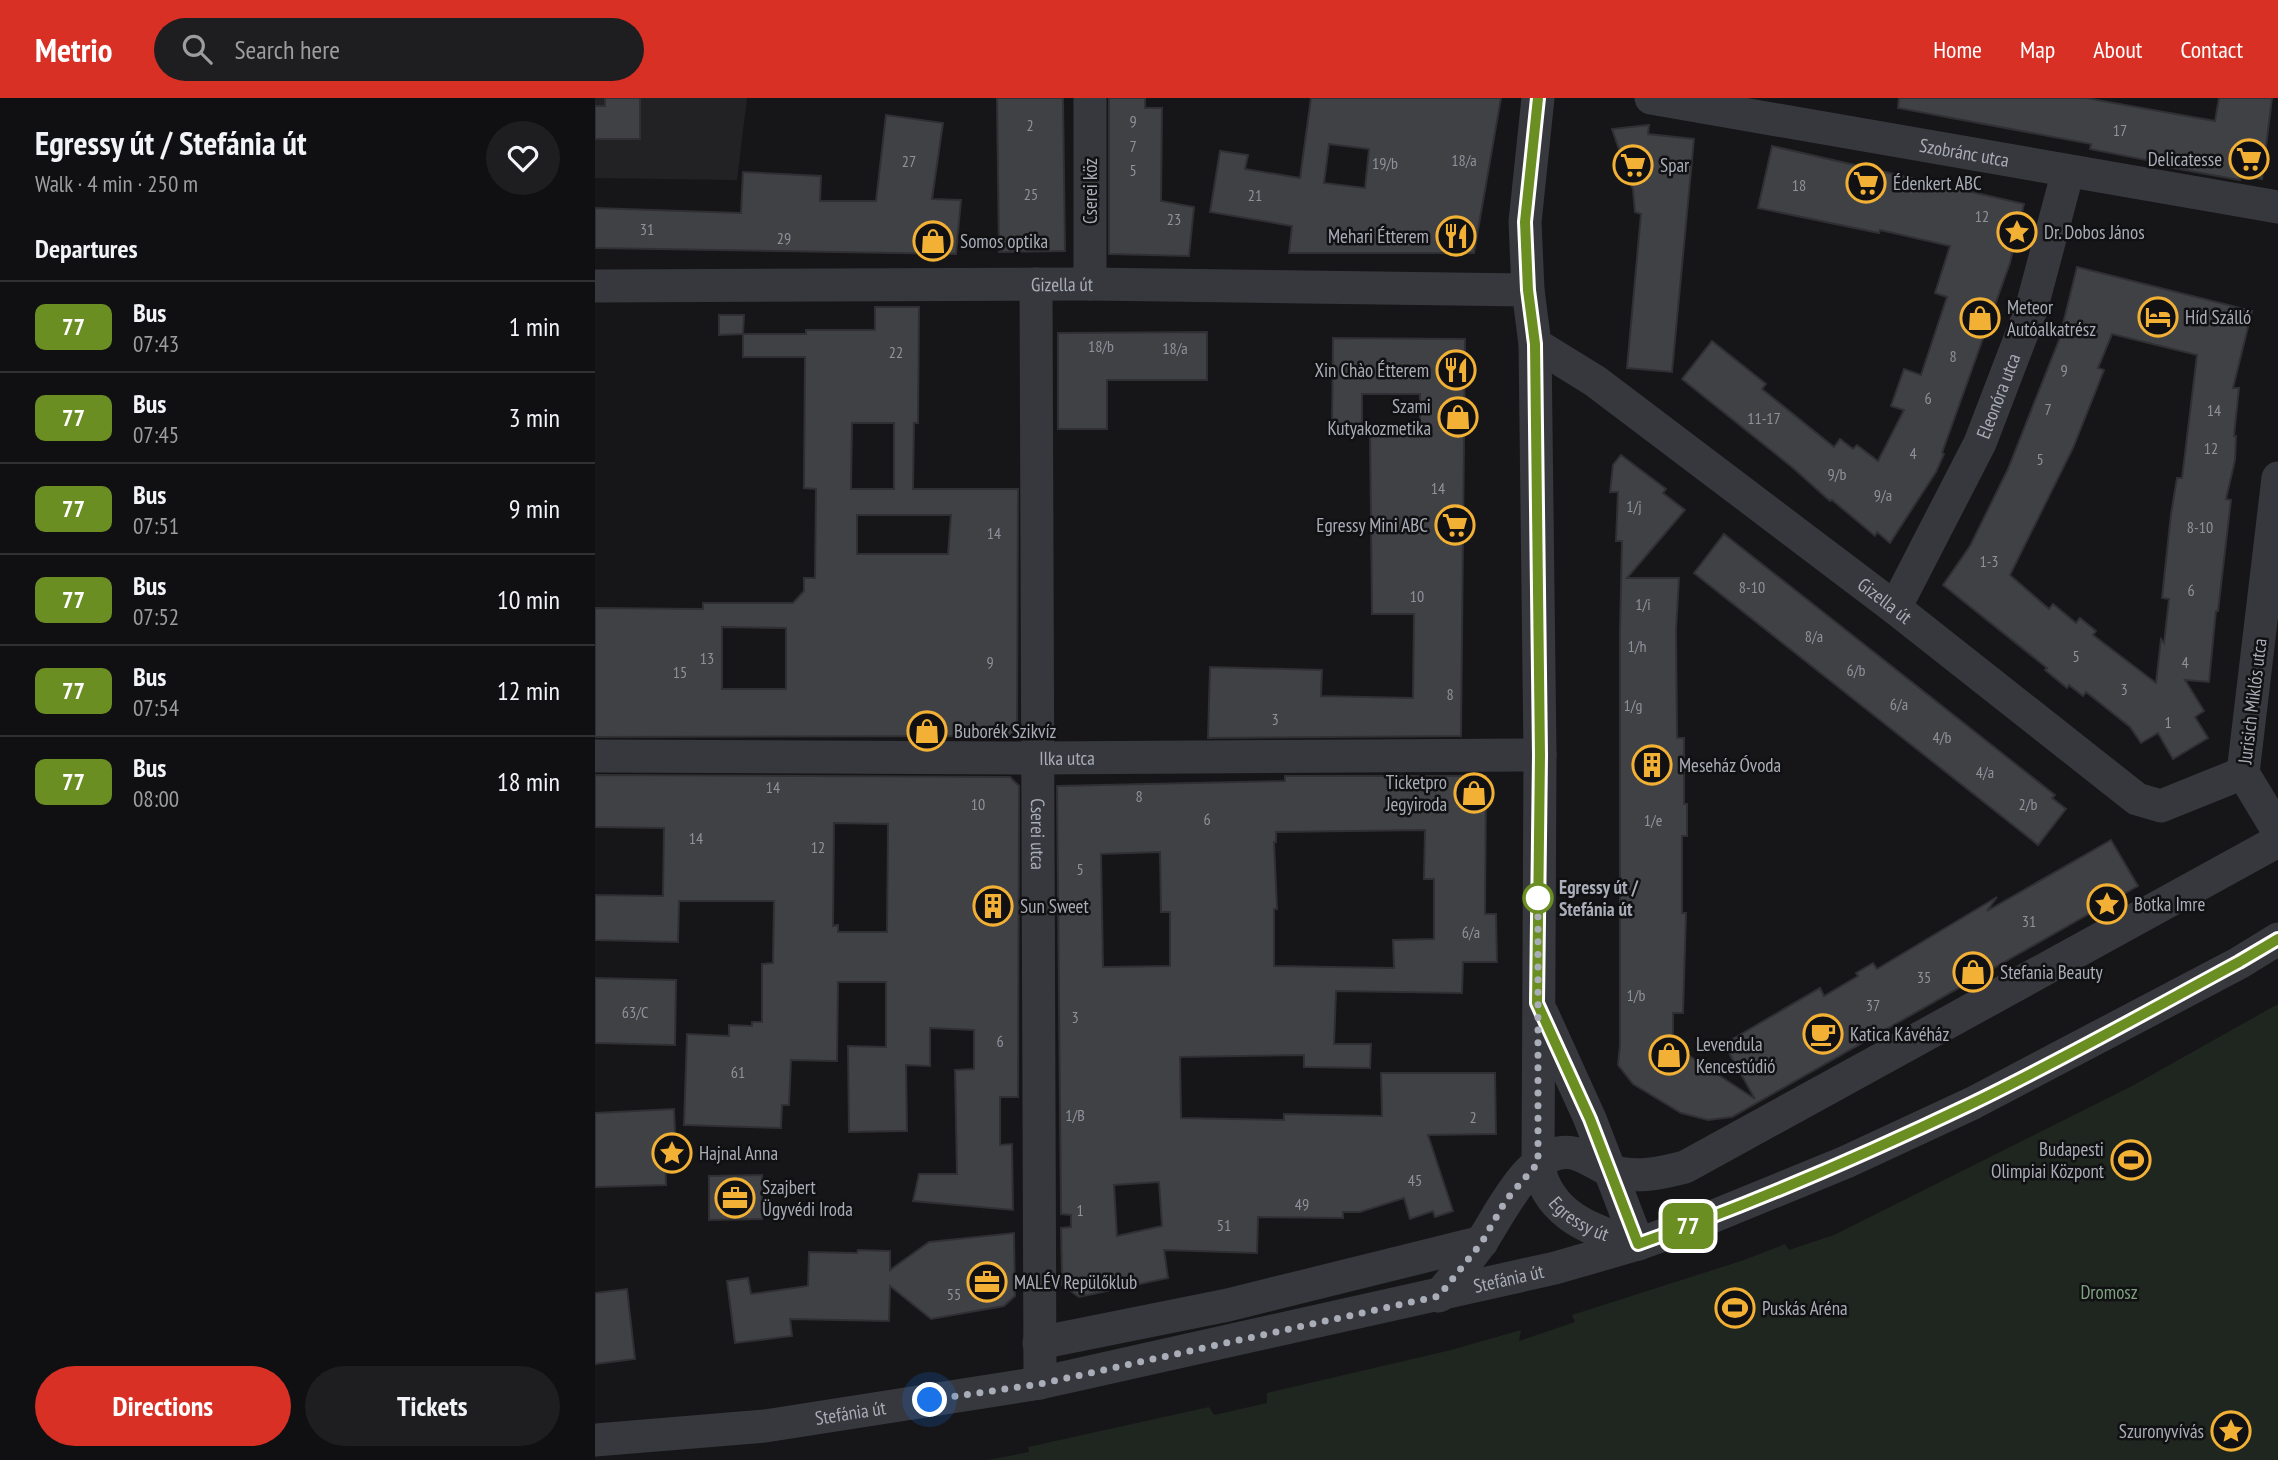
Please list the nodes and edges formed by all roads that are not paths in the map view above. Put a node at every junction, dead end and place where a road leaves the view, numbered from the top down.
1 (1090, 98) edge
2 (1538, 98) edge
3 (1651, 98) edge
4 (2068, 171) junction
5 (2278, 207) edge
6 (1036, 284) junction
7 (1090, 284) junction
8 (595, 286) edge
9 (1528, 290) junction
10 (1535, 344) junction
11 (2278, 478) edge
12 (1895, 608) junction
13 (1540, 755) junction
14 (595, 756) edge
15 (1038, 758) junction
16 (2243, 773) junction
17 (2278, 831) edge
18 (2278, 841) edge
19 (2278, 939) edge
20 (1537, 1003) junction
21 (1538, 1163) junction
22 (1609, 1170) junction
23 (1482, 1242) junction
24 (1638, 1244) junction
25 (1439, 1296) junction
26 (1039, 1343) junction
27 (1040, 1384) junction
28 (595, 1440) edge

1 - 7 street, Cserei köz
2 - 9 street, Egressy út
3 - 4 street, Szobránc utca
4 - 5 street, Szobránc utca
4 - 12 street, Eleonóra utca
6 - 7 street, Gizella út
6 - 8 street, Gizella út
6 - 15 street, Cserei utca
7 - 9 street, Gizella út
9 - 10 street, Egressy út
10 - 12 street, Gizella út
10 - 13 street, Egressy út
11 - 16 street, Jurisich Miklós utca
12 - 16 street, Gizella út
13 - 15 street, Ilka utca
13 - 20 street, Egressy út
14 - 15 street, Ilka utca
15 - 26 street, Cserei utca
16 - 17 street, Jurisich Miklós utca
18 - 22 street
19 - 24 street, Stefánia út
20 - 21 street, Egressy út
20 - 22 street, Egressy út
21 - 22 street
21 - 23 street
21 - 24 street, Egressy út
22 - 24 street, Egressy út
23 - 25 street
23 - 26 street
24 - 25 street, Stefánia út
25 - 27 street, Stefánia út
26 - 27 street, Cserei utca
27 - 28 street, Stefánia út

